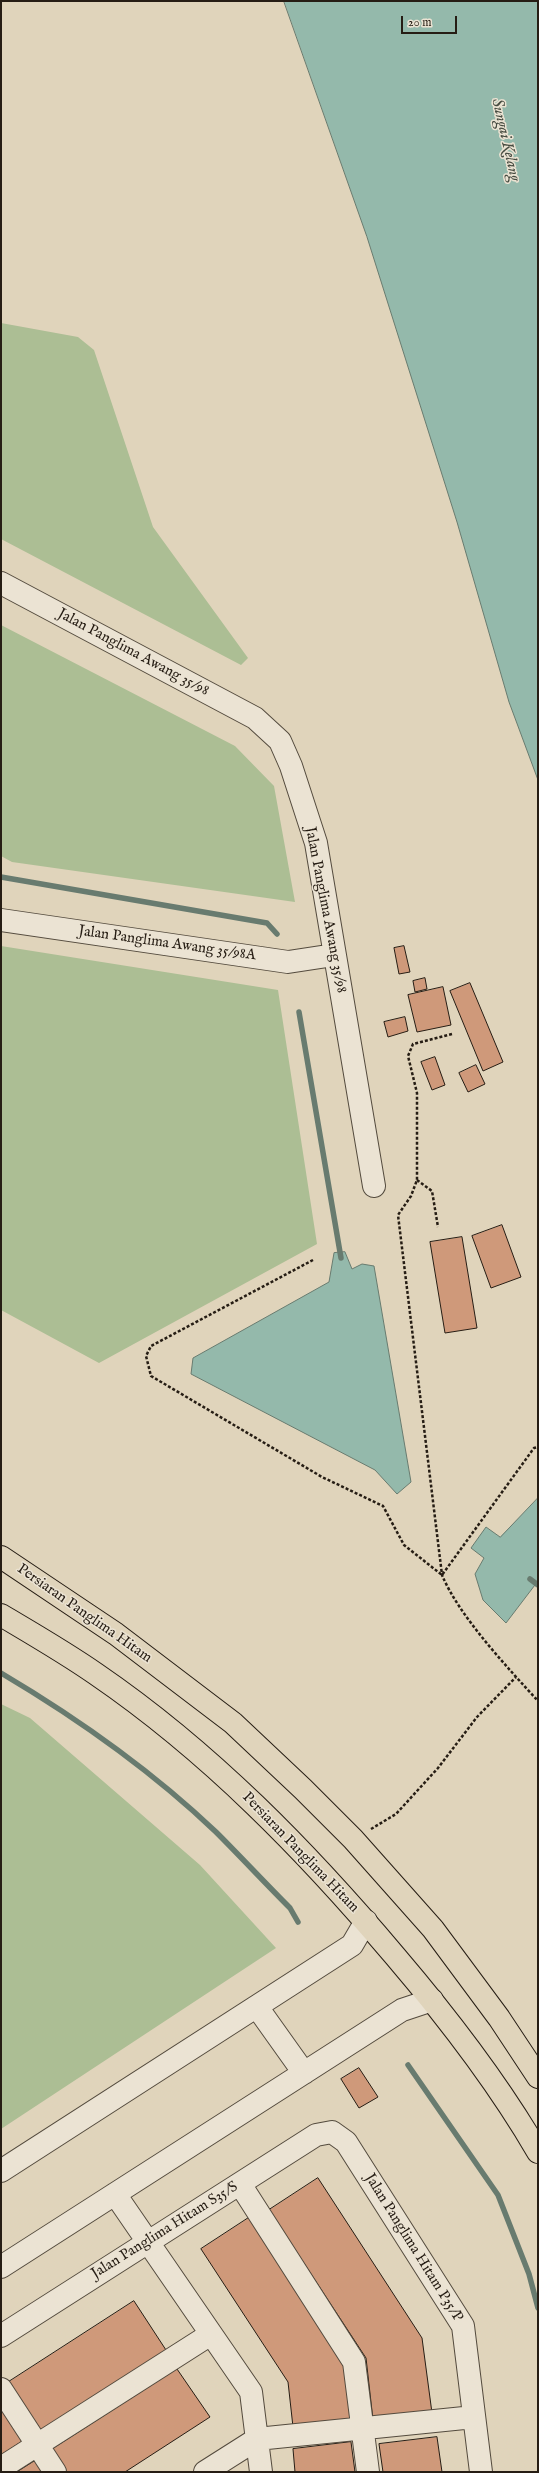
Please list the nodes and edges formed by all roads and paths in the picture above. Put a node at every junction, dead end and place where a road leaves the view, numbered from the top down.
1 (1, 583) edge
2 (1, 920) edge
3 (334, 955) junction
4 (452, 1034) dead end
5 (417, 1180) junction
6 (374, 1186) dead end
7 (438, 1227) dead end
8 (313, 1260) dead end
9 (538, 1447) edge
10 (1, 1557) edge
11 (442, 1575) junction
12 (1, 1615) edge
13 (516, 1677) junction
14 (538, 1700) edge
15 (353, 1839) junction
16 (366, 1921) junction
17 (432, 2000) junction
18 (257, 2006) junction
19 (304, 2073) junction
20 (538, 2077) edge
21 (332, 2132) joint
22 (538, 2152) edge
23 (1, 2171) edge
24 (240, 2184) junction
25 (115, 2194) junction
26 (147, 2243) junction
27 (1, 2267) edge
28 (210, 2334) junction
29 (1, 2336) edge
30 (1, 2389) edge
31 (474, 2417) junction
32 (363, 2428) junction
33 (256, 2439) junction
34 (37, 2445) junction
35 (1, 2468) edge
36 (55, 2472) edge
37 (205, 2472) edge
38 (261, 2472) edge
39 (368, 2472) edge
40 (481, 2472) edge

1 - 3 street, Jalan Panglima Awang 35/98
2 - 3 street, Jalan Panglima Awang 35/98A
3 - 6 street, Jalan Panglima Awang 35/98
4 - 5 path
5 - 7 path
5 - 11 path
8 - 11 path
9 - 11 path
10 - 15 main road, Persiaran Panglima Hitam
11 - 13 path
12 - 16 main road, Persiaran Panglima Hitam
13 - 14 path
13 - 15 path
15 - 20 main road, Persiaran Panglima Hitam
16 - 17 main road, Persiaran Panglima Hitam
16 - 18 street
17 - 19 street
17 - 22 main road, Persiaran Panglima Hitam
18 - 19 street
18 - 23 street
19 - 25 street
21 - 24 street, Jalan Panglima Hitam S35/S
21 - 31 street, Jalan Panglima Hitam P35/P
24 - 26 street, Jalan Panglima Hitam S35/S
24 - 32 street
25 - 26 street
25 - 27 street
26 - 28 street
26 - 29 street, Jalan Panglima Hitam S35/S
28 - 33 street
28 - 34 street
30 - 34 street
31 - 32 street
31 - 40 street, Jalan Panglima Hitam P35/P
32 - 33 street
32 - 39 street
33 - 37 street
33 - 38 street
34 - 35 street
34 - 36 street

